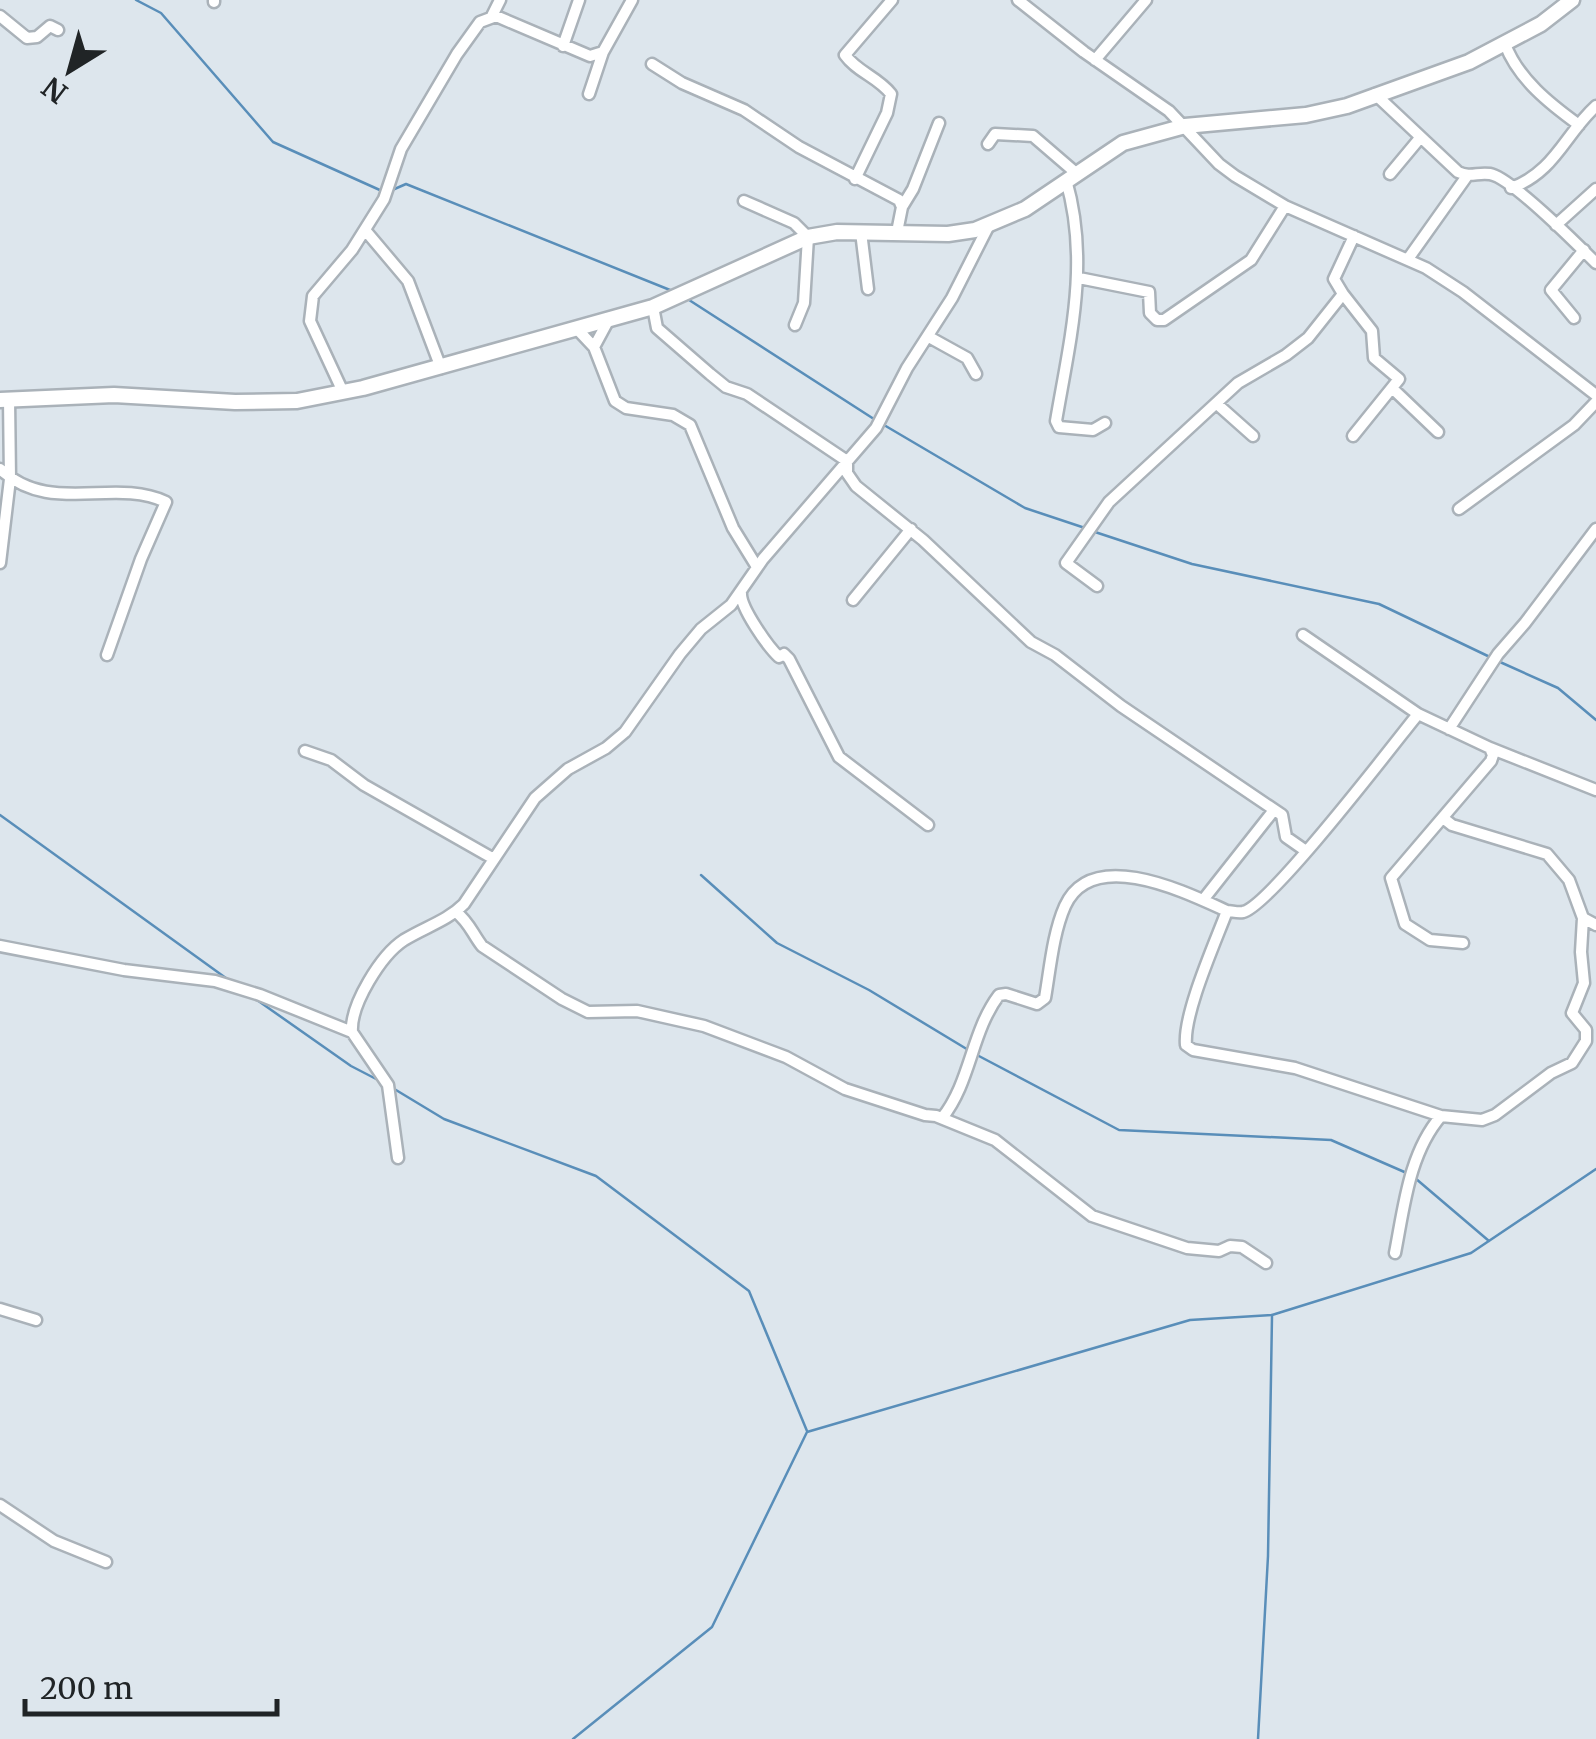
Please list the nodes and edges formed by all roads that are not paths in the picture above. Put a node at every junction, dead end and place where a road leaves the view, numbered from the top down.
1 (500, 0) edge
2 (579, 0) edge
3 (632, 0) edge
4 (892, 0) edge
5 (1018, 0) edge
6 (1146, 0) edge
7 (1572, 0) edge
8 (1034, 5) edge
9 (0, 16) edge
10 (492, 16) junction
11 (58, 30) dead end
12 (1506, 44) junction
13 (562, 46) junction
14 (604, 52) junction
15 (1095, 60) junction
16 (652, 64) dead end
17 (589, 94) dead end
18 (1375, 94) junction
19 (1596, 106) edge
20 (939, 124) dead end
21 (1185, 126) junction
22 (1579, 126) junction
23 (1420, 138) junction
24 (988, 144) dead end
25 (1390, 174) dead end
26 (1467, 176) junction
27 (1071, 177) junction
28 (855, 179) junction
29 (1512, 188) junction
30 (1596, 189) edge
31 (744, 201) dead end
32 (1285, 206) junction
33 (902, 207) junction
34 (989, 225) junction
35 (1556, 225) junction
36 (366, 230) junction
37 (861, 232) junction
38 (897, 232) junction
39 (808, 236) junction
40 (1354, 236) junction
41 (1584, 250) junction
42 (1408, 260) junction
43 (1596, 263) edge
44 (1078, 278) junction
45 (868, 288) dead end
46 (1343, 294) junction
47 (653, 308) junction
48 (1574, 318) dead end
49 (608, 321) junction
50 (794, 325) dead end
51 (578, 330) junction
52 (929, 337) junction
53 (594, 347) junction
54 (440, 368) junction
55 (976, 374) dead end
56 (1393, 389) junction
57 (343, 392) junction
58 (1596, 398) edge
59 (5, 400) edge
60 (1217, 404) junction
61 (1105, 423) dead end
62 (1438, 432) dead end
63 (1253, 436) dead end
64 (1353, 436) dead end
65 (847, 461) junction
66 (0, 469) edge
67 (10, 478) junction
68 (1458, 509) dead end
69 (911, 529) junction
70 (1596, 529) edge
71 (0, 563) edge
72 (757, 567) junction
73 (1097, 586) dead end
74 (741, 593) junction
75 (852, 600) dead end
76 (1303, 635) dead end
77 (107, 654) dead end
78 (1418, 714) junction
79 (1449, 729) junction
80 (1490, 748) junction
81 (305, 751) dead end
82 (1596, 790) edge
83 (1274, 810) junction
84 (1444, 818) junction
85 (928, 825) dead end
86 (1306, 851) junction
87 (494, 859) junction
88 (1204, 900) junction
89 (1227, 911) junction
90 (456, 912) junction
91 (1583, 918) junction
92 (1596, 925) edge
93 (1463, 943) dead end
94 (0, 946) edge
95 (352, 1032) junction
96 (1441, 1116) junction
97 (942, 1118) junction
98 (398, 1158) dead end
99 (1394, 1253) dead end
100 (1266, 1263) dead end
101 (0, 1309) edge
102 (36, 1320) dead end
103 (0, 1506) edge
104 (106, 1562) dead end

1 - 10 street
2 - 13 street
3 - 14 street
4 - 28 street
5 - 8 street
6 - 15 street
7 - 12 main road
8 - 15 street
9 - 11 street
10 - 13 street
10 - 36 street
12 - 18 main road
12 - 22 street
13 - 14 street
14 - 17 street
15 - 21 street
16 - 28 street
18 - 21 main road
18 - 23 street
19 - 22 street
20 - 33 street
21 - 27 main road
21 - 32 street
22 - 29 street
23 - 25 street
23 - 26 street
24 - 27 street
26 - 29 street
26 - 42 street
27 - 34 main road
27 - 44 street
28 - 33 street
29 - 35 street
30 - 35 street
31 - 39 street
32 - 40 street
32 - 44 street
33 - 38 street
34 - 38 main road
34 - 52 street
35 - 41 street
36 - 54 street
36 - 57 street
37 - 38 main road
37 - 39 main road
37 - 45 street
39 - 47 main road
39 - 50 street
40 - 42 street
40 - 46 street
41 - 43 street
41 - 48 street
42 - 58 street
44 - 61 street
46 - 56 street
46 - 60 street
47 - 49 main road
47 - 65 street
49 - 51 main road
49 - 53 street
51 - 53 street
51 - 54 main road
52 - 55 street
52 - 65 street
53 - 72 street
54 - 57 main road
56 - 62 street
56 - 64 street
57 - 59 main road
58 - 68 street
59 - 67 street
60 - 63 street
60 - 73 street
65 - 69 street
65 - 72 street
66 - 67 street
67 - 71 street
67 - 77 street
69 - 75 street
69 - 83 street
70 - 79 street
72 - 74 street
74 - 85 street
74 - 87 street
76 - 78 street
78 - 79 street
78 - 86 street
79 - 80 street
80 - 82 street
80 - 84 street
81 - 87 street
83 - 86 street
83 - 88 street
84 - 91 street
84 - 93 street
86 - 89 street
87 - 90 street
88 - 89 street
88 - 97 street
89 - 96 street
90 - 95 street
90 - 97 street
91 - 92 street
91 - 96 street
94 - 95 street
95 - 98 street
96 - 99 street
97 - 100 street
101 - 102 street
103 - 104 street

